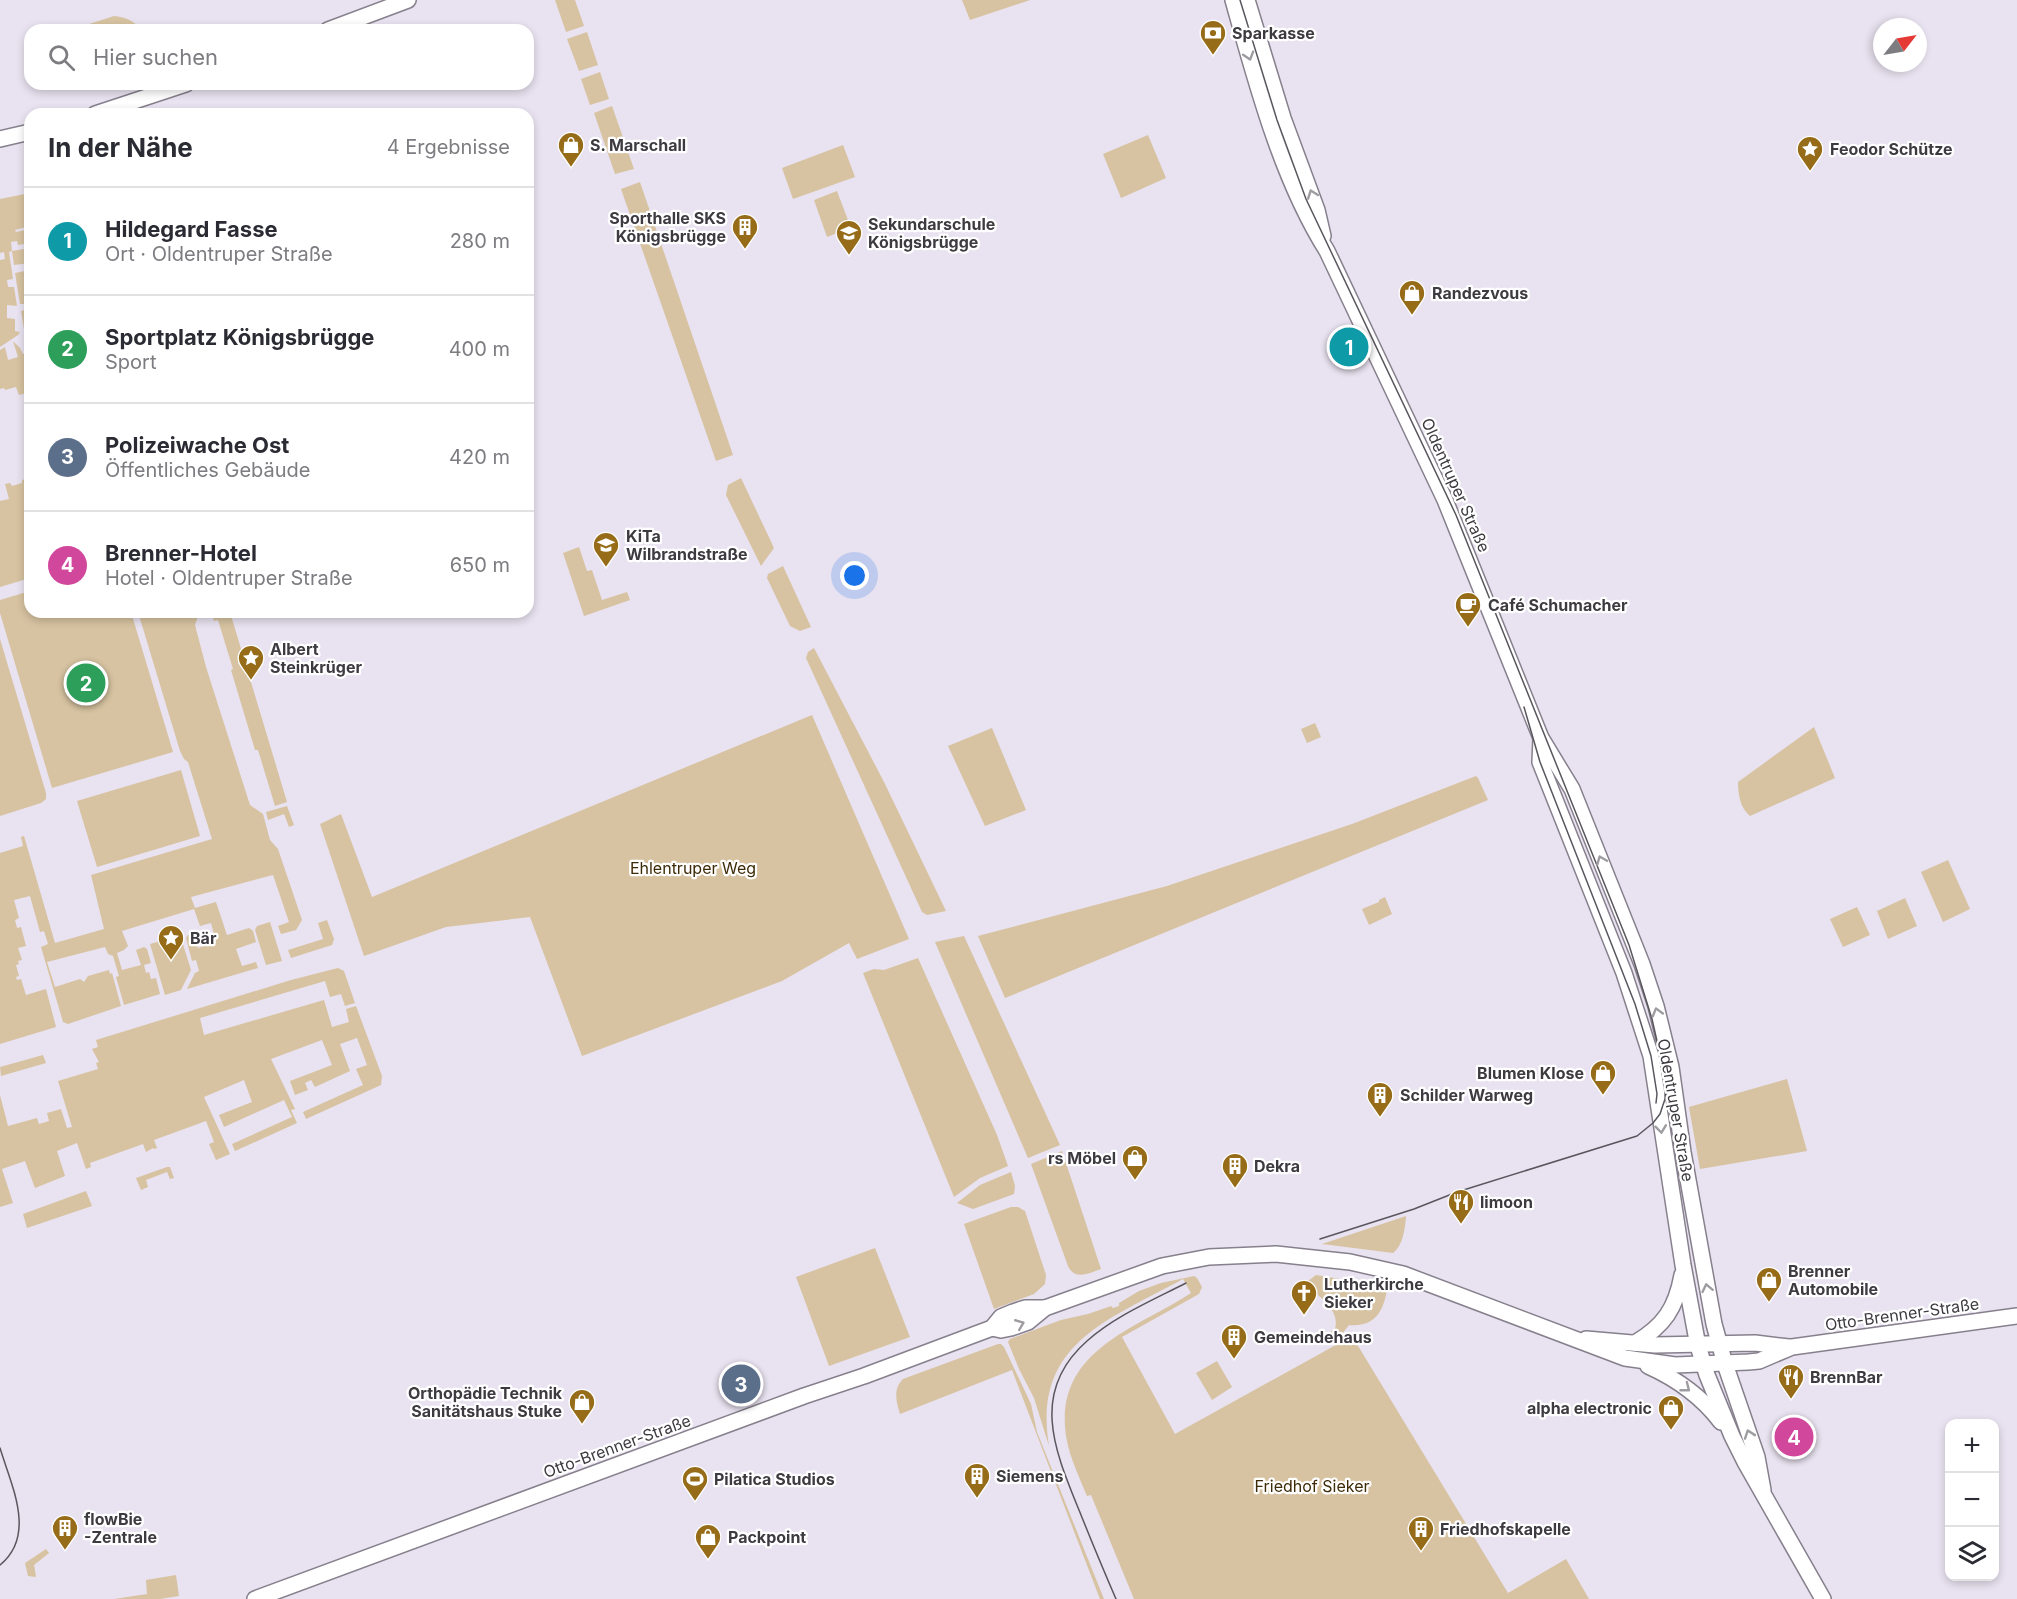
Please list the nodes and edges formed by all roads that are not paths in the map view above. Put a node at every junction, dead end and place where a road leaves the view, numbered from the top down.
1 (408, 0) edge
2 (1233, 0) edge
3 (1247, 0) edge
4 (344, 24) edge
5 (168, 90) edge
6 (113, 108) edge
7 (24, 133) edge
8 (0, 139) edge
9 (1326, 251) junction
10 (1541, 738) junction
11 (1683, 1265) junction
12 (2017, 1316) edge
13 (1574, 1338) junction
14 (1635, 1343) junction
15 (1719, 1345) junction
16 (1698, 1346) junction
17 (1792, 1347) junction
18 (1635, 1360) junction
19 (1725, 1364) junction
20 (1704, 1365) junction
21 (1732, 1436) junction
22 (1763, 1490) junction
23 (255, 1599) edge
24 (1823, 1599) edge

1 - 4 street
2 -> 9 street, Oldentruper Straße
9 -> 3 street, Oldentruper Straße
5 - 6 street
7 - 8 street
9 - 10 street, Oldentruper Straße
10 -> 11 street, Oldentruper Straße
15 -> 10 street, Oldentruper Straße
11 - 14 street
11 - 16 street, Oldentruper Straße
12 - 17 street, Otto-Brenner-Straße
13 - 14 street, Otto-Brenner-Straße
13 - 18 street, Otto-Brenner-Straße
13 - 23 street, Otto-Brenner-Straße
14 - 16 street, Otto-Brenner-Straße
15 - 16 street, Otto-Brenner-Straße
15 - 17 street, Otto-Brenner-Straße
15 - 19 street, Oldentruper Straße
16 - 20 street, Oldentruper Straße
17 - 19 street, Otto-Brenner-Straße
18 - 20 street, Otto-Brenner-Straße
18 -> 21 street
19 - 20 street, Otto-Brenner-Straße
22 -> 19 street, Oldentruper Straße
20 - 21 street, Oldentruper Straße
21 - 22 street, Oldentruper Straße
22 - 24 street, Oldentruper Straße

